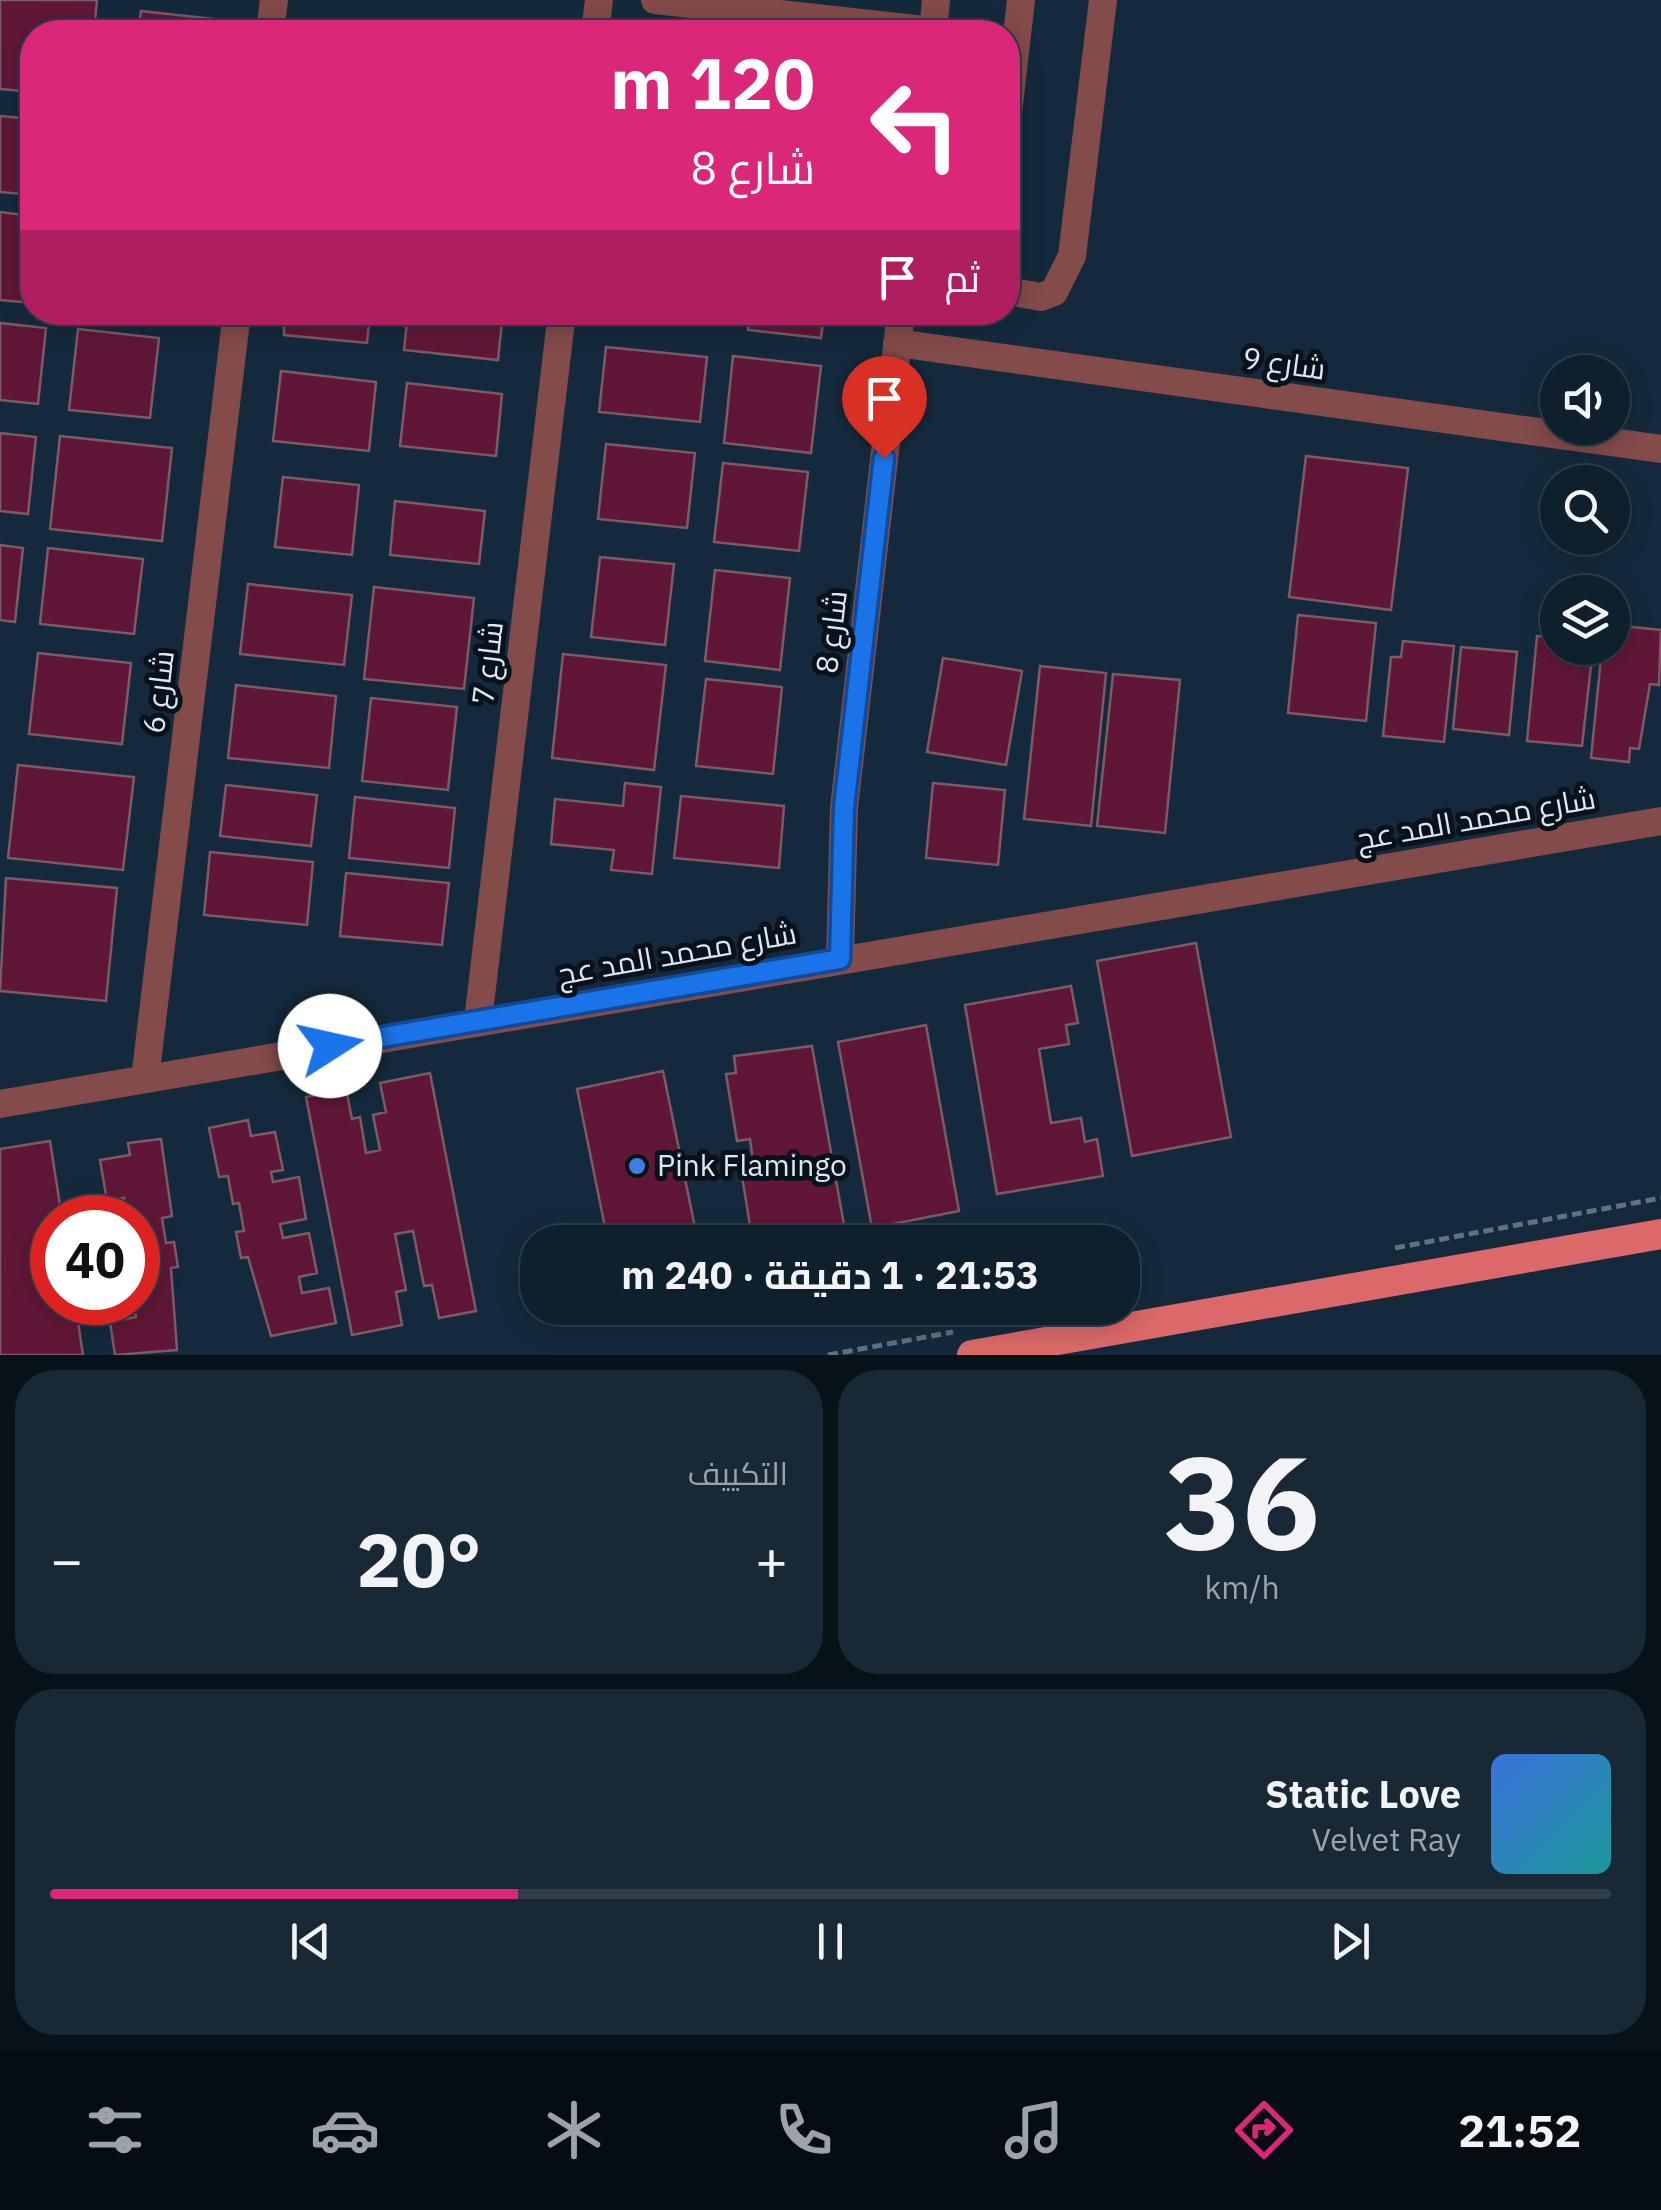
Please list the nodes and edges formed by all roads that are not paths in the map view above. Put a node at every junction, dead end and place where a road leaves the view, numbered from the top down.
1 (655, 0) edge
2 (1103, 0) edge
3 (829, 20) edge
4 (1020, 293) edge
5 (234, 325) edge
6 (560, 325) edge
7 (900, 325) edge
8 (898, 342) junction
9 (1661, 449) edge
10 (1661, 821) edge
11 (840, 959) junction
12 (478, 1021) junction
13 (146, 1078) junction
14 (0, 1104) edge
15 (1661, 1234) edge
16 (972, 1355) edge

1 - 3 street
2 - 4 street
5 - 13 street, شارع 6
6 - 12 street, شارع 7
7 - 8 street, شارع 8
8 - 9 street, شارع 9
8 - 11 street, شارع 8
10 - 11 street, شارع محمد المد عج
11 - 12 street, شارع محمد المد عج
12 - 13 street, شارع محمد المد عج
13 - 14 street, شارع محمد المد عج
15 - 16 main road

